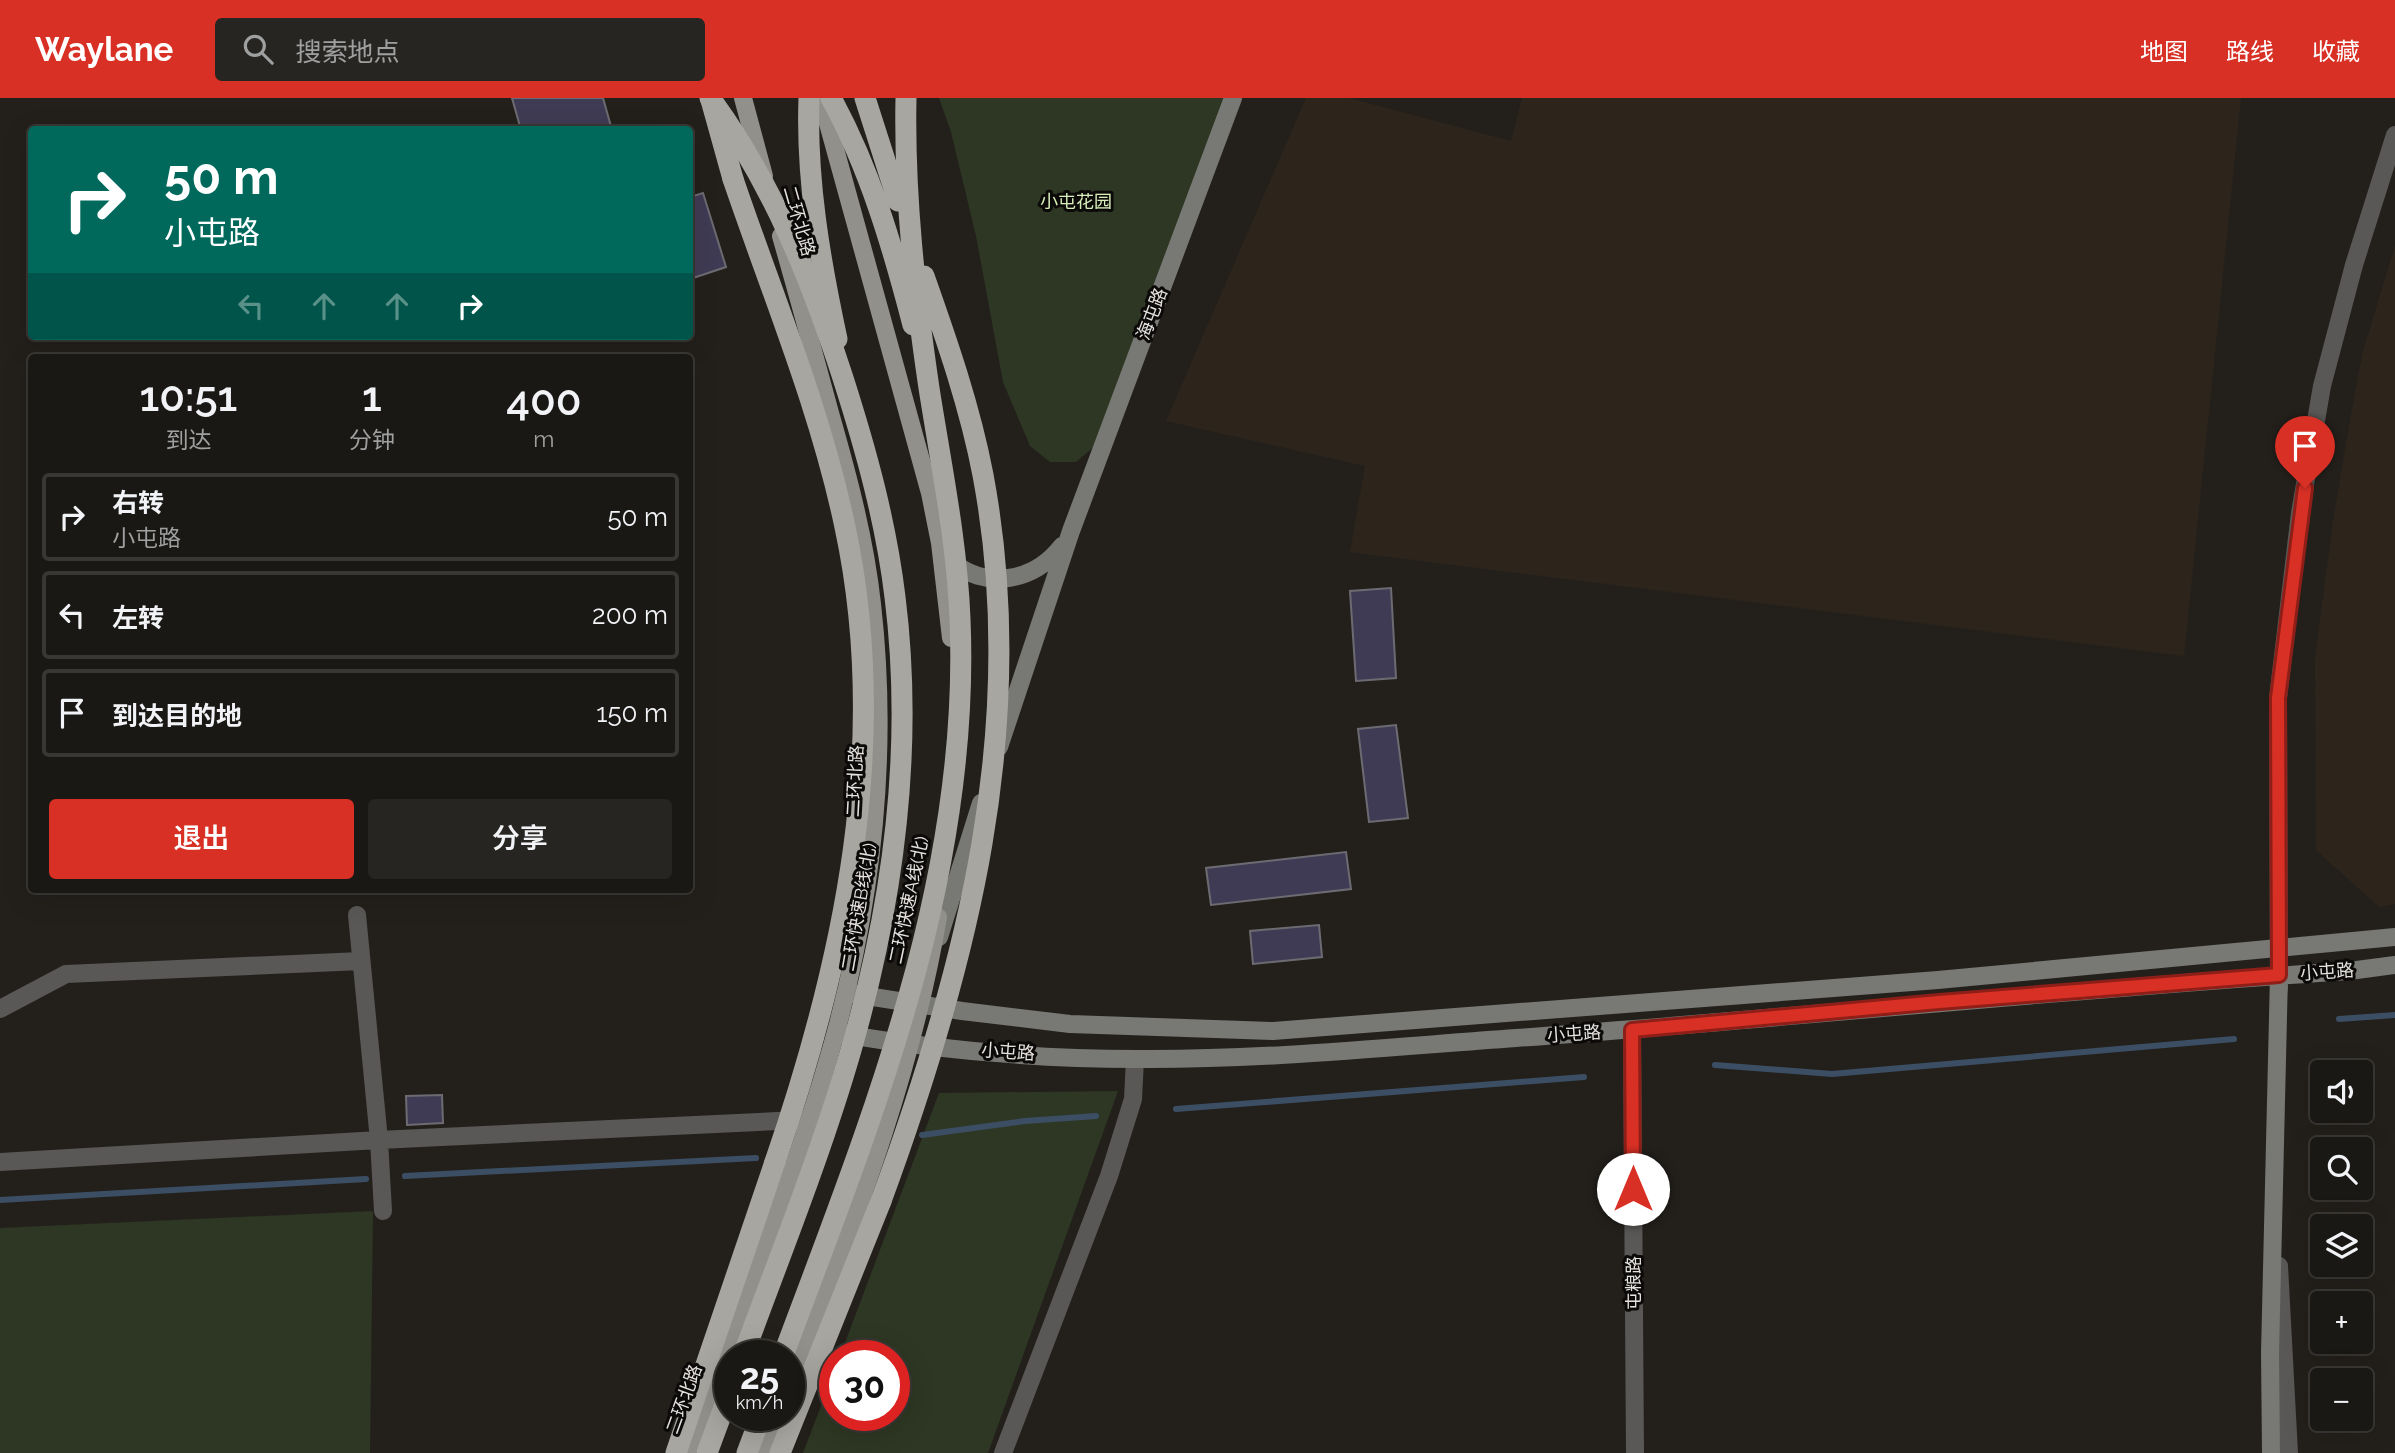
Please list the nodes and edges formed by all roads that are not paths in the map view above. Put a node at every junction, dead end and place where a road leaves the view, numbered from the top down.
1 (710, 98) edge
2 (743, 98) edge
3 (809, 98) edge
4 (821, 98) edge
5 (831, 98) edge
6 (865, 98) edge
7 (906, 98) edge
8 (1233, 98) edge
9 (2395, 135) edge
10 (937, 433) junction
11 (865, 449) junction
12 (1071, 531) junction
13 (940, 543) junction
14 (357, 915) dead end
15 (2395, 937) edge
16 (2279, 947) junction
17 (361, 961) junction
18 (2395, 965) edge
19 (2279, 975) junction
20 (846, 992) junction
21 (922, 999) junction
22 (0, 1009) edge
23 (1632, 1030) junction
24 (835, 1032) junction
25 (911, 1043) junction
26 (1135, 1059) junction
27 (809, 1120) junction
28 (379, 1140) junction
29 (0, 1162) edge
30 (383, 1211) dead end
31 (749, 1340) edge
32 (789, 1340) edge
33 (805, 1351) edge
34 (715, 1431) edge
35 (755, 1431) edge
36 (775, 1431) edge
37 (676, 1453) edge
38 (687, 1453) edge
39 (707, 1453) edge
40 (747, 1453) edge
41 (767, 1453) edge
42 (780, 1453) edge
43 (1003, 1453) edge
44 (1635, 1453) edge
45 (2271, 1453) edge
46 (2289, 1453) edge

1 - 11 highway, bridge
1 - 37 highway, bridge
2 - 20 main road, 二环北路
3 - 11 highway, bridge
4 - 13 main road
5 - 10 highway, bridge
6 - 42 highway, bridge
7 - 10 highway, bridge
8 - 12 street, 海屯路
9 - 16 street
10 - 32 highway, 二环快速A线(北), bridge
11 - 31 highway, 二环快速B线(北), bridge
12 - 13 street
12 - 21 street
13 - 21 main road
14 - 17 street
15 - 16 street, 小屯路
16 - 19 street
16 - 21 street, 小屯路
17 - 22 street
17 - 28 street
18 - 19 street, 小屯路
19 - 23 street, 小屯路
19 - 45 street
19 - 46 street
20 - 21 street, 小屯路
20 - 24 main road, 二环北路
21 - 25 main road
23 - 26 street, 小屯路
23 - 44 street, 屯粮路
24 - 25 street, 小屯路
24 - 27 main road, 二环北路
25 - 26 street, 小屯路
25 - 33 main road
26 - 43 street
27 - 28 street
27 - 38 main road, 二环北路
28 - 29 street
28 - 30 street
34 - 39 highway
35 - 40 highway
36 - 41 main road

